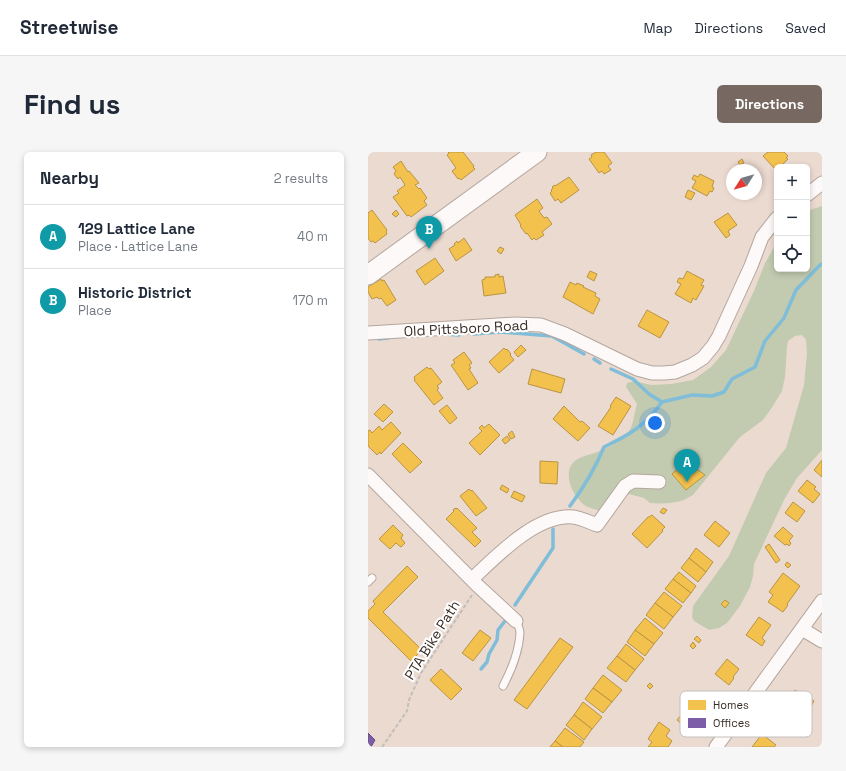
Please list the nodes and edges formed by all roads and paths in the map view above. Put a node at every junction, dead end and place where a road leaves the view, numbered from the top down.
1 (537, 152) edge
2 (822, 183) edge
3 (810, 193) edge
4 (774, 222) edge
5 (368, 275) edge
6 (368, 333) edge
7 (368, 475) edge
8 (659, 482) dead end
9 (475, 582) junction
10 (822, 601) edge
11 (516, 621) joint
12 (802, 629) junction
13 (822, 640) edge
14 (503, 686) dead end
15 (757, 691) edge
16 (723, 737) edge
17 (382, 747) edge
18 (716, 747) edge

1 - 5 main road
2 - 3 street
4 - 6 street, Old Pittsboro Road
7 - 9 street
8 - 9 street
9 - 11 street
9 - 17 path, PTA Bike Path
10 - 12 street
11 - 14 lane
12 - 13 street
12 - 15 street
16 - 18 street

